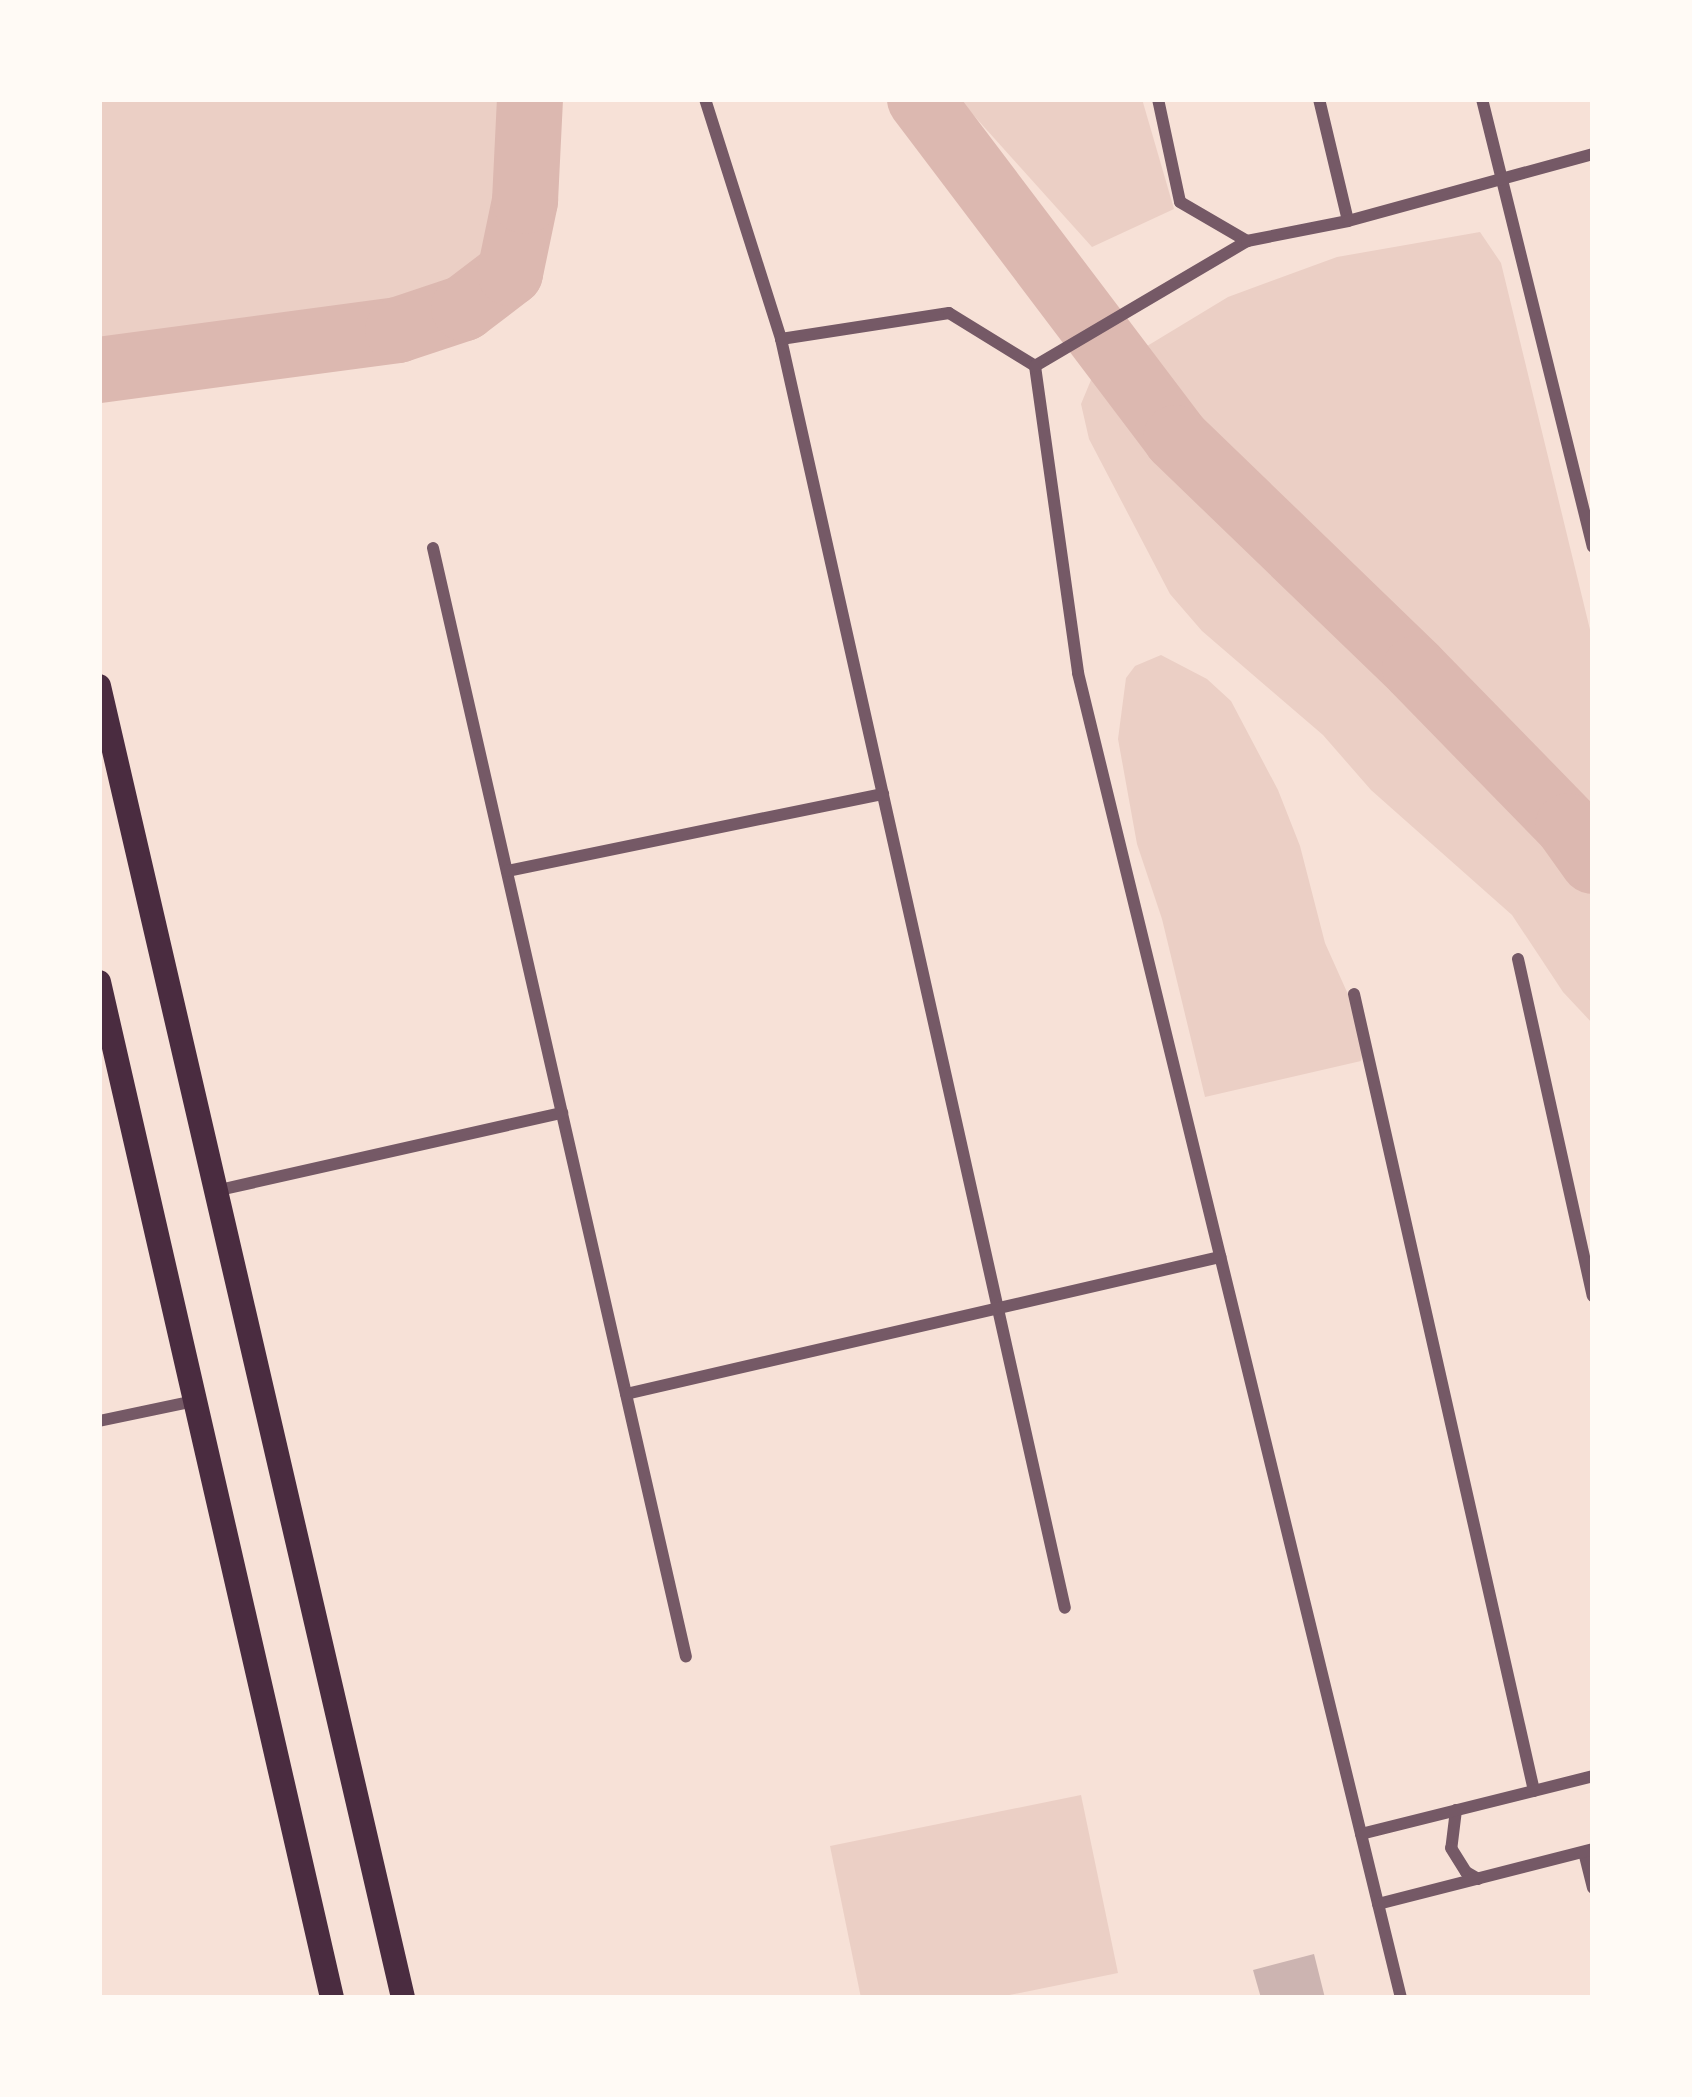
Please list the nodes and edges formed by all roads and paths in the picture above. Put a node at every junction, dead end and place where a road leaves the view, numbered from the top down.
1 (705, 99) edge
2 (1158, 99) edge
3 (1319, 99) edge
4 (1482, 99) edge
5 (1593, 154) edge
6 (1500, 178) junction
7 (1348, 221) junction
8 (1247, 241) junction
9 (781, 339) junction
10 (1035, 366) junction
11 (1593, 546) edge
12 (433, 548) dead end
13 (99, 686) edge
14 (884, 794) junction
15 (507, 871) junction
16 (1518, 959) dead end
17 (99, 982) edge
18 (1354, 994) dead end
19 (562, 1113) junction
20 (214, 1191) junction
21 (1220, 1257) junction
22 (1593, 1296) edge
23 (998, 1305) junction
24 (626, 1394) junction
25 (195, 1400) junction
26 (99, 1421) edge
27 (1065, 1607) dead end
28 (686, 1658) dead end
29 (1593, 1776) edge
30 (1534, 1791) junction
31 (1456, 1810) junction
32 (1361, 1834) junction
33 (1589, 1851) edge
34 (1478, 1879) junction
35 (1593, 1888) edge
36 (1378, 1904) junction
37 (332, 1998) edge
38 (403, 1998) edge
39 (1401, 1998) edge

1 - 9 street
2 - 8 street
3 - 7 street
4 - 6 street
5 - 6 street
6 - 7 street
6 - 11 street
7 - 8 street
8 - 10 street
9 - 10 street
9 - 14 street
10 - 21 street
12 - 15 street
13 - 20 main road
14 - 15 street
14 - 23 street
15 - 19 street
16 - 22 street
17 - 25 main road
18 - 30 street
19 - 20 street
19 - 24 street
20 - 38 main road
21 - 23 street
21 - 32 street
23 - 24 street
23 - 27 street
24 - 28 street
25 - 26 street
25 - 37 main road
29 - 30 street
30 - 31 street
31 - 32 street
31 - 34 street
32 - 36 street
33 - 34 street
33 - 35 street
34 - 36 street
36 - 39 street

